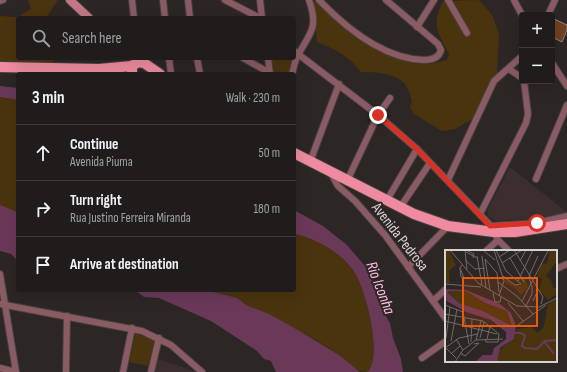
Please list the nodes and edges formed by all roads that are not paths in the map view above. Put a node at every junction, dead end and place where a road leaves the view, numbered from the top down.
1 (3, 0) edge
2 (70, 0) edge
3 (132, 0) edge
4 (163, 0) edge
5 (188, 0) edge
6 (225, 0) edge
7 (260, 0) edge
8 (309, 0) edge
9 (319, 0) edge
10 (386, 0) edge
11 (434, 0) edge
12 (448, 0) edge
13 (514, 0) edge
14 (555, 0) edge
15 (0, 1) edge
16 (520, 12) edge
17 (549, 12) edge
18 (87, 16) edge
19 (134, 16) edge
20 (165, 16) edge
21 (190, 16) edge
22 (257, 16) edge
23 (261, 16) edge
24 (417, 27) junction
25 (467, 32) dead end
26 (296, 53) edge
27 (519, 59) edge
28 (170, 60) edge
29 (197, 60) edge
30 (247, 60) edge
31 (268, 60) edge
32 (295, 60) edge
33 (138, 64) edge
34 (0, 67) edge
35 (99, 68) junction
36 (555, 68) edge
37 (509, 69) junction
38 (115, 72) edge
39 (156, 72) edge
40 (171, 72) edge
41 (200, 72) edge
42 (268, 72) edge
43 (270, 72) edge
44 (292, 72) edge
45 (519, 76) edge
46 (339, 84) junction
47 (524, 84) edge
48 (567, 86) edge
49 (390, 98) dead end
50 (567, 105) edge
51 (378, 115) junction
52 (417, 149) junction
53 (296, 155) edge
54 (310, 162) junction
55 (430, 162) junction
56 (331, 173) junction
57 (536, 179) dead end
58 (448, 180) junction
59 (347, 181) junction
60 (387, 200) junction
61 (401, 206) junction
62 (480, 214) junction
63 (567, 216) edge
64 (567, 224) edge
65 (448, 226) junction
66 (494, 233) junction
67 (486, 250) edge
68 (508, 250) edge
69 (567, 264) edge
70 (408, 267) junction
71 (557, 269) edge
72 (0, 274) edge
73 (445, 290) edge
74 (433, 301) junction
75 (2, 305) edge
76 (67, 316) junction
77 (445, 318) edge
78 (132, 328) junction
79 (158, 338) junction
80 (445, 341) edge
81 (422, 358) dead end
82 (0, 368) edge
83 (16, 372) edge
84 (66, 372) edge
85 (123, 372) edge
86 (151, 372) edge
87 (202, 372) edge

1 - 15 street
2 - 18 main road
3 - 19 street
4 - 20 street
5 - 21 street
6 - 22 street
7 - 23 street
8 - 26 street
9 - 24 street
10 - 24 street
11 - 24 street
12 - 25 street
13 - 16 street
14 - 17 street
26 - 46 street
27 - 37 street
28 - 40 street
29 - 41 street
30 - 42 street
31 - 43 street
32 - 44 street
33 - 35 main road
33 - 39 main road
34 - 35 main road
35 - 38 main road
36 - 48 street
37 - 45 street
37 - 58 street
46 - 51 street
46 - 54 street
47 - 62 street
49 - 51 street
50 - 57 street
51 - 52 street
51 - 59 street
52 - 55 street
52 - 60 street
53 - 54 main road
54 - 56 main road
55 - 58 street
55 - 61 street
56 - 59 main road
56 - 70 street, Avenida Pedrosa
58 - 62 street
59 - 60 main road
60 - 61 main road
61 - 65 main road
62 - 66 street
63 - 66 street
64 - 66 main road
65 - 66 main road
65 - 70 street
66 - 67 street
66 - 68 street
69 - 71 street
70 - 74 street, Avenida Pedrosa
72 - 75 street
73 - 74 street
74 - 77 street, Avenida Pedrosa
75 - 76 street
75 - 83 street
76 - 78 street
76 - 84 street
78 - 79 street
78 - 85 street
79 - 86 street
79 - 87 street
80 - 81 street
82 - 83 street

